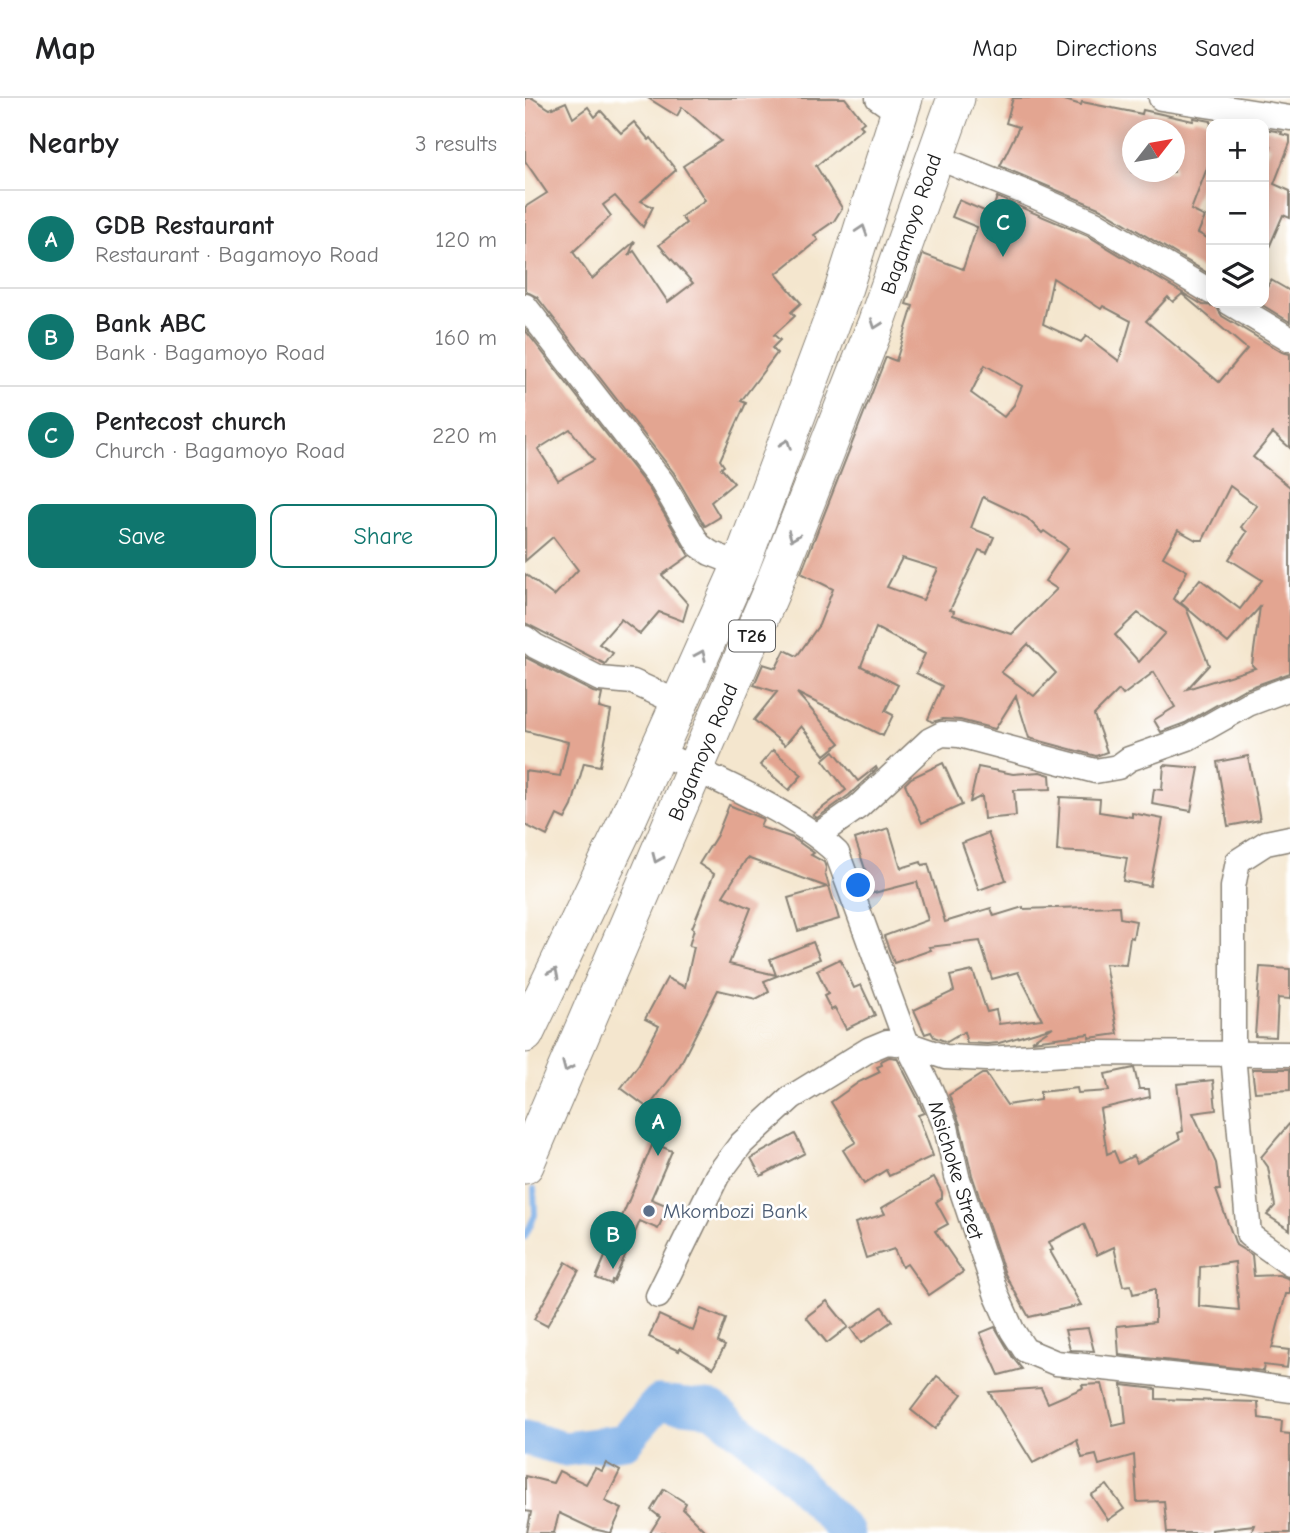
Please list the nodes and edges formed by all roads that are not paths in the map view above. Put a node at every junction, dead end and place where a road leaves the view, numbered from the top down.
1 (956, 98) edge
2 (1161, 98) edge
3 (893, 103) edge
4 (1290, 118) edge
5 (934, 156) junction
6 (1206, 289) edge
7 (525, 306) edge
8 (1238, 308) edge
9 (1290, 340) edge
10 (741, 565) junction
11 (525, 638) edge
12 (1290, 688) edge
13 (679, 703) junction
14 (657, 752) junction
15 (695, 770) junction
16 (818, 835) junction
17 (1290, 838) edge
18 (525, 1034) edge
19 (907, 1044) junction
20 (1233, 1054) junction
21 (1290, 1054) edge
22 (525, 1165) edge
23 (1290, 1264) edge
24 (658, 1296) dead end
25 (1290, 1390) edge

1 - 5 highway, Bagamoyo Road / T26
2 - 4 street
10 -> 3 highway, Bagamoyo Road / T26
5 - 6 street
5 -> 15 highway, Bagamoyo Road / T26
7 - 10 street
8 - 9 street
13 -> 10 highway, Bagamoyo Road / T26
11 - 13 street
12 - 16 street
13 - 14 highway, Bagamoyo Road / T26
14 - 15 street, Msichoke Street
18 -> 14 highway, Bagamoyo Road / T26
15 - 16 street, Msichoke Street
15 -> 22 highway, Bagamoyo Road / T26
16 - 19 street, Msichoke Street
17 - 20 street
19 - 20 street
19 - 24 street
19 - 25 street, Msichoke Street
20 - 21 street
20 - 23 street

